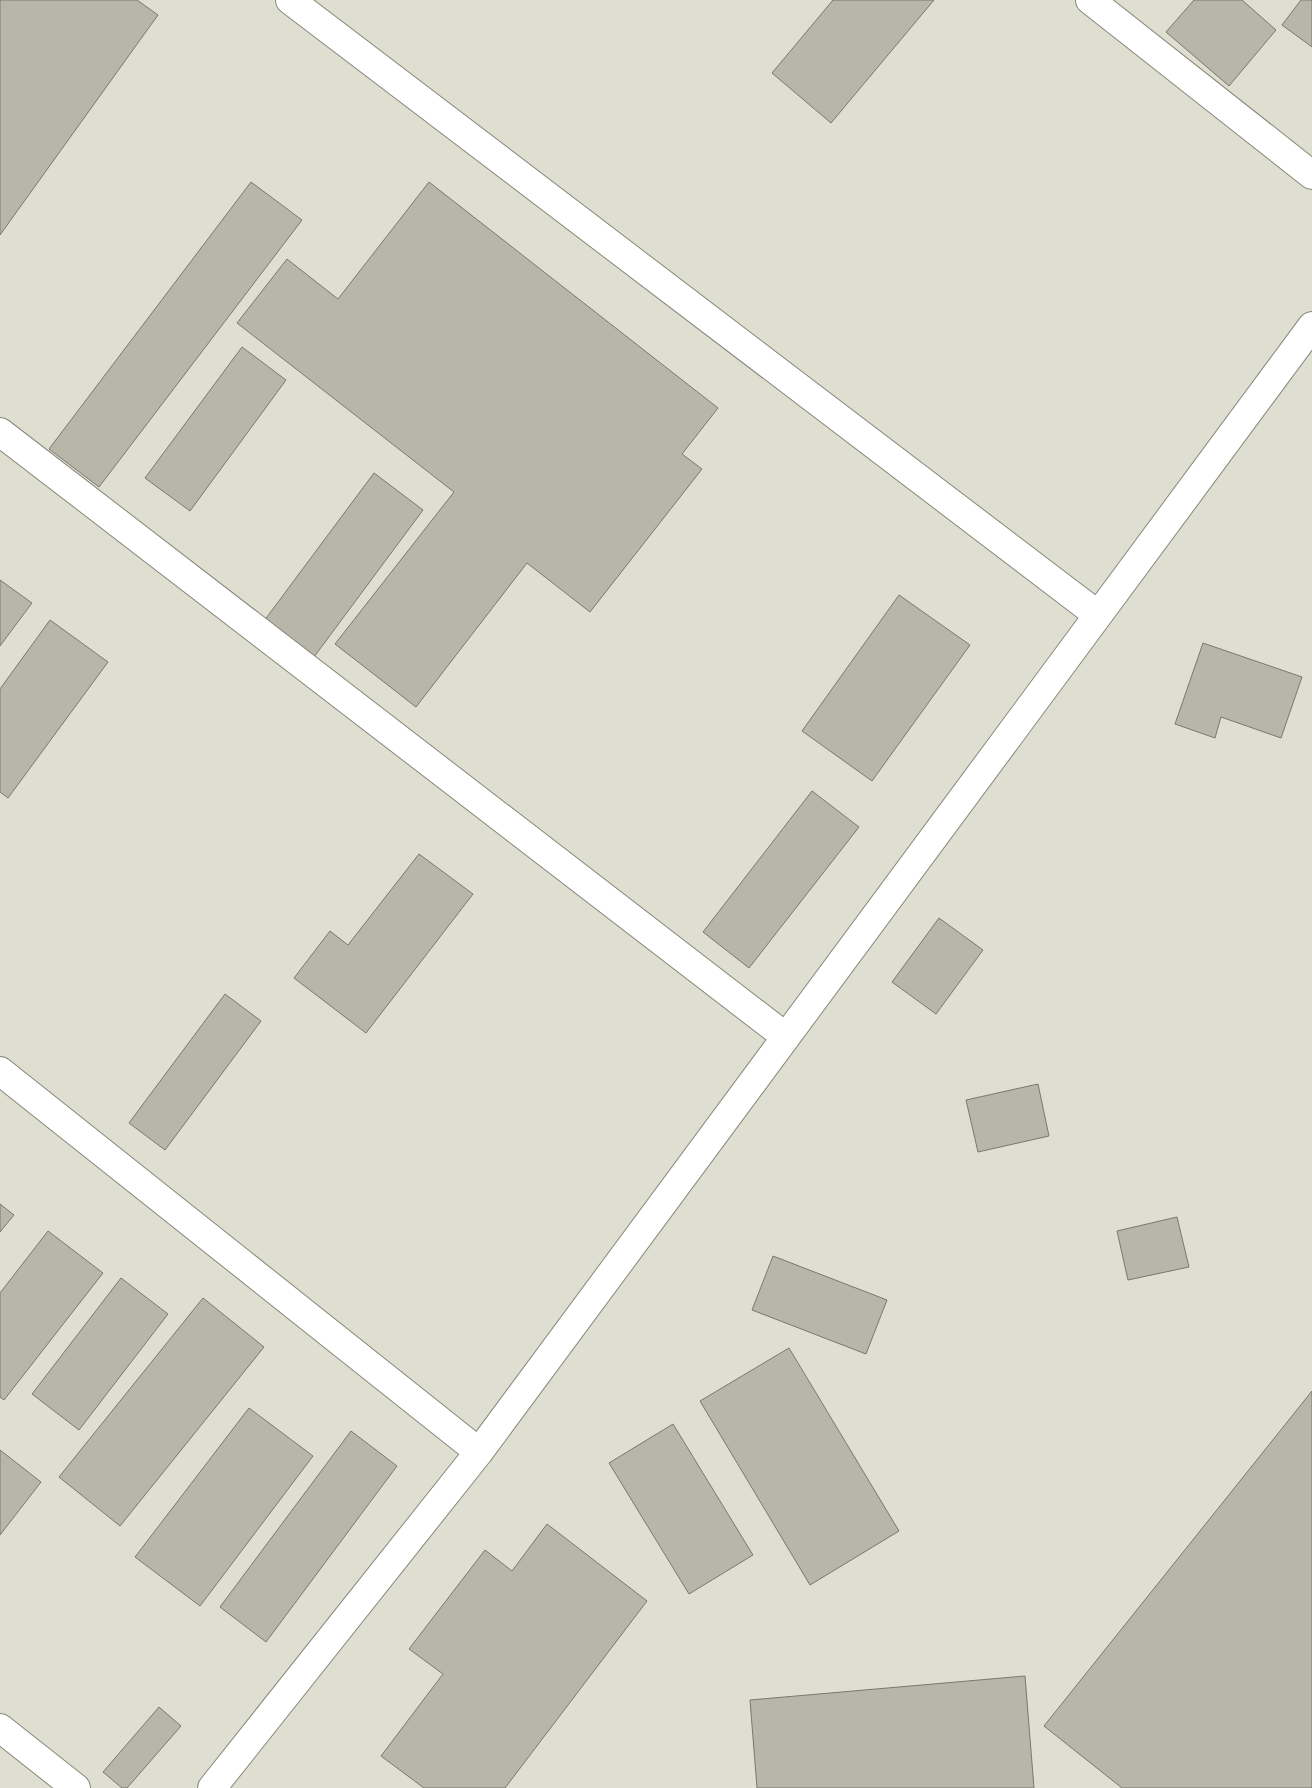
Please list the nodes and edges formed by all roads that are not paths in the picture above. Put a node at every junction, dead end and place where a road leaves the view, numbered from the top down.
1 (290, 0) edge
2 (1090, 0) edge
3 (1312, 175) edge
4 (1312, 326) edge
5 (0, 432) edge
6 (1098, 615) junction
7 (786, 1037) junction
8 (0, 1071) edge
9 (479, 1452) junction
10 (0, 1728) edge
11 (76, 1788) edge
12 (212, 1788) edge

1 - 6 lane
2 - 3 lane
4 - 6 lane
5 - 7 lane
6 - 7 lane
7 - 9 lane
8 - 9 lane
9 - 12 lane
10 - 11 lane

